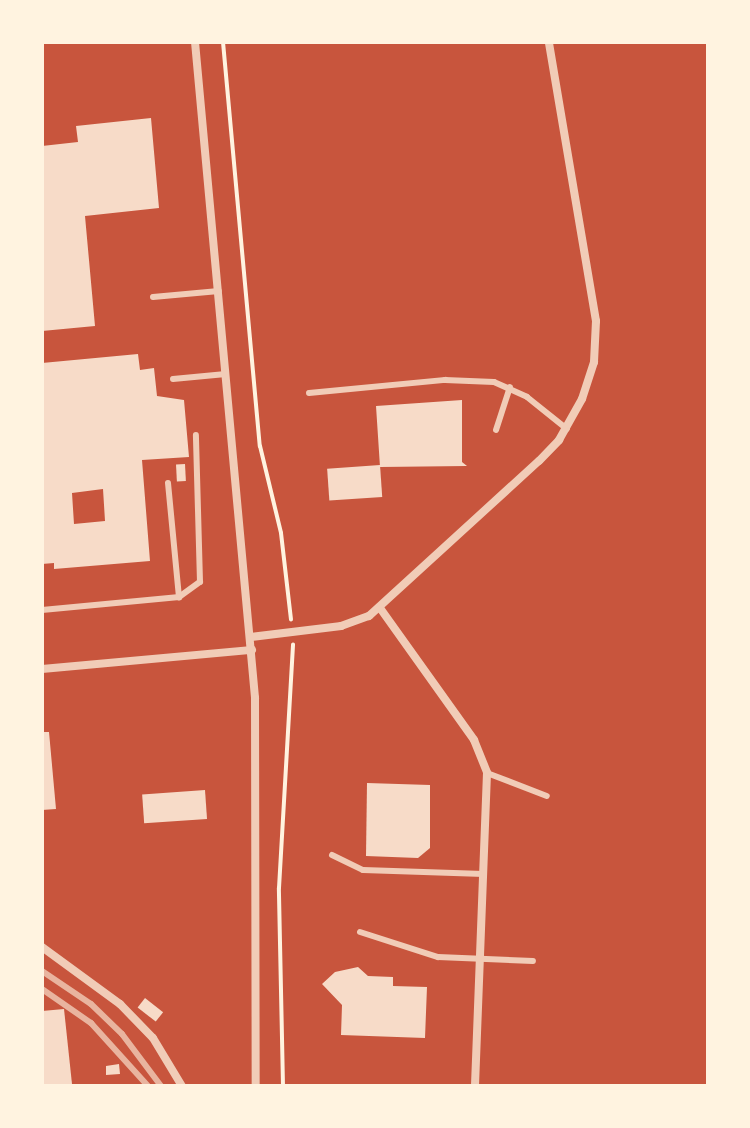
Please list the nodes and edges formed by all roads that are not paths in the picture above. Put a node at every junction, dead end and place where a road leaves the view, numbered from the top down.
1 (195, 42) edge
2 (549, 42) edge
3 (219, 291) junction
4 (153, 297) dead end
5 (226, 374) junction
6 (173, 379) dead end
7 (510, 387) junction
8 (309, 393) dead end
9 (567, 429) junction
10 (496, 430) dead end
11 (196, 435) dead end
12 (168, 483) dead end
13 (179, 597) junction
14 (380, 608) junction
15 (42, 610) edge
16 (251, 637) junction
17 (252, 650) junction
18 (42, 669) edge
19 (487, 773) junction
20 (547, 796) dead end
21 (332, 855) dead end
22 (484, 874) junction
23 (360, 932) dead end
24 (42, 947) edge
25 (480, 958) junction
26 (533, 961) dead end
27 (182, 1086) edge
28 (256, 1086) edge
29 (475, 1086) edge

1 - 3 street
2 - 9 street
3 - 4 lane
3 - 5 street
5 - 6 lane
5 - 16 street
7 - 8 lane
7 - 9 lane
7 - 10 lane
9 - 14 street
11 - 13 lane
12 - 13 lane
13 - 15 lane
14 - 16 street
14 - 19 street
16 - 17 street
17 - 18 street
17 - 28 street
19 - 20 lane
19 - 22 street
21 - 22 lane
22 - 25 street
23 - 25 lane
24 - 27 street
25 - 26 lane
25 - 29 street

